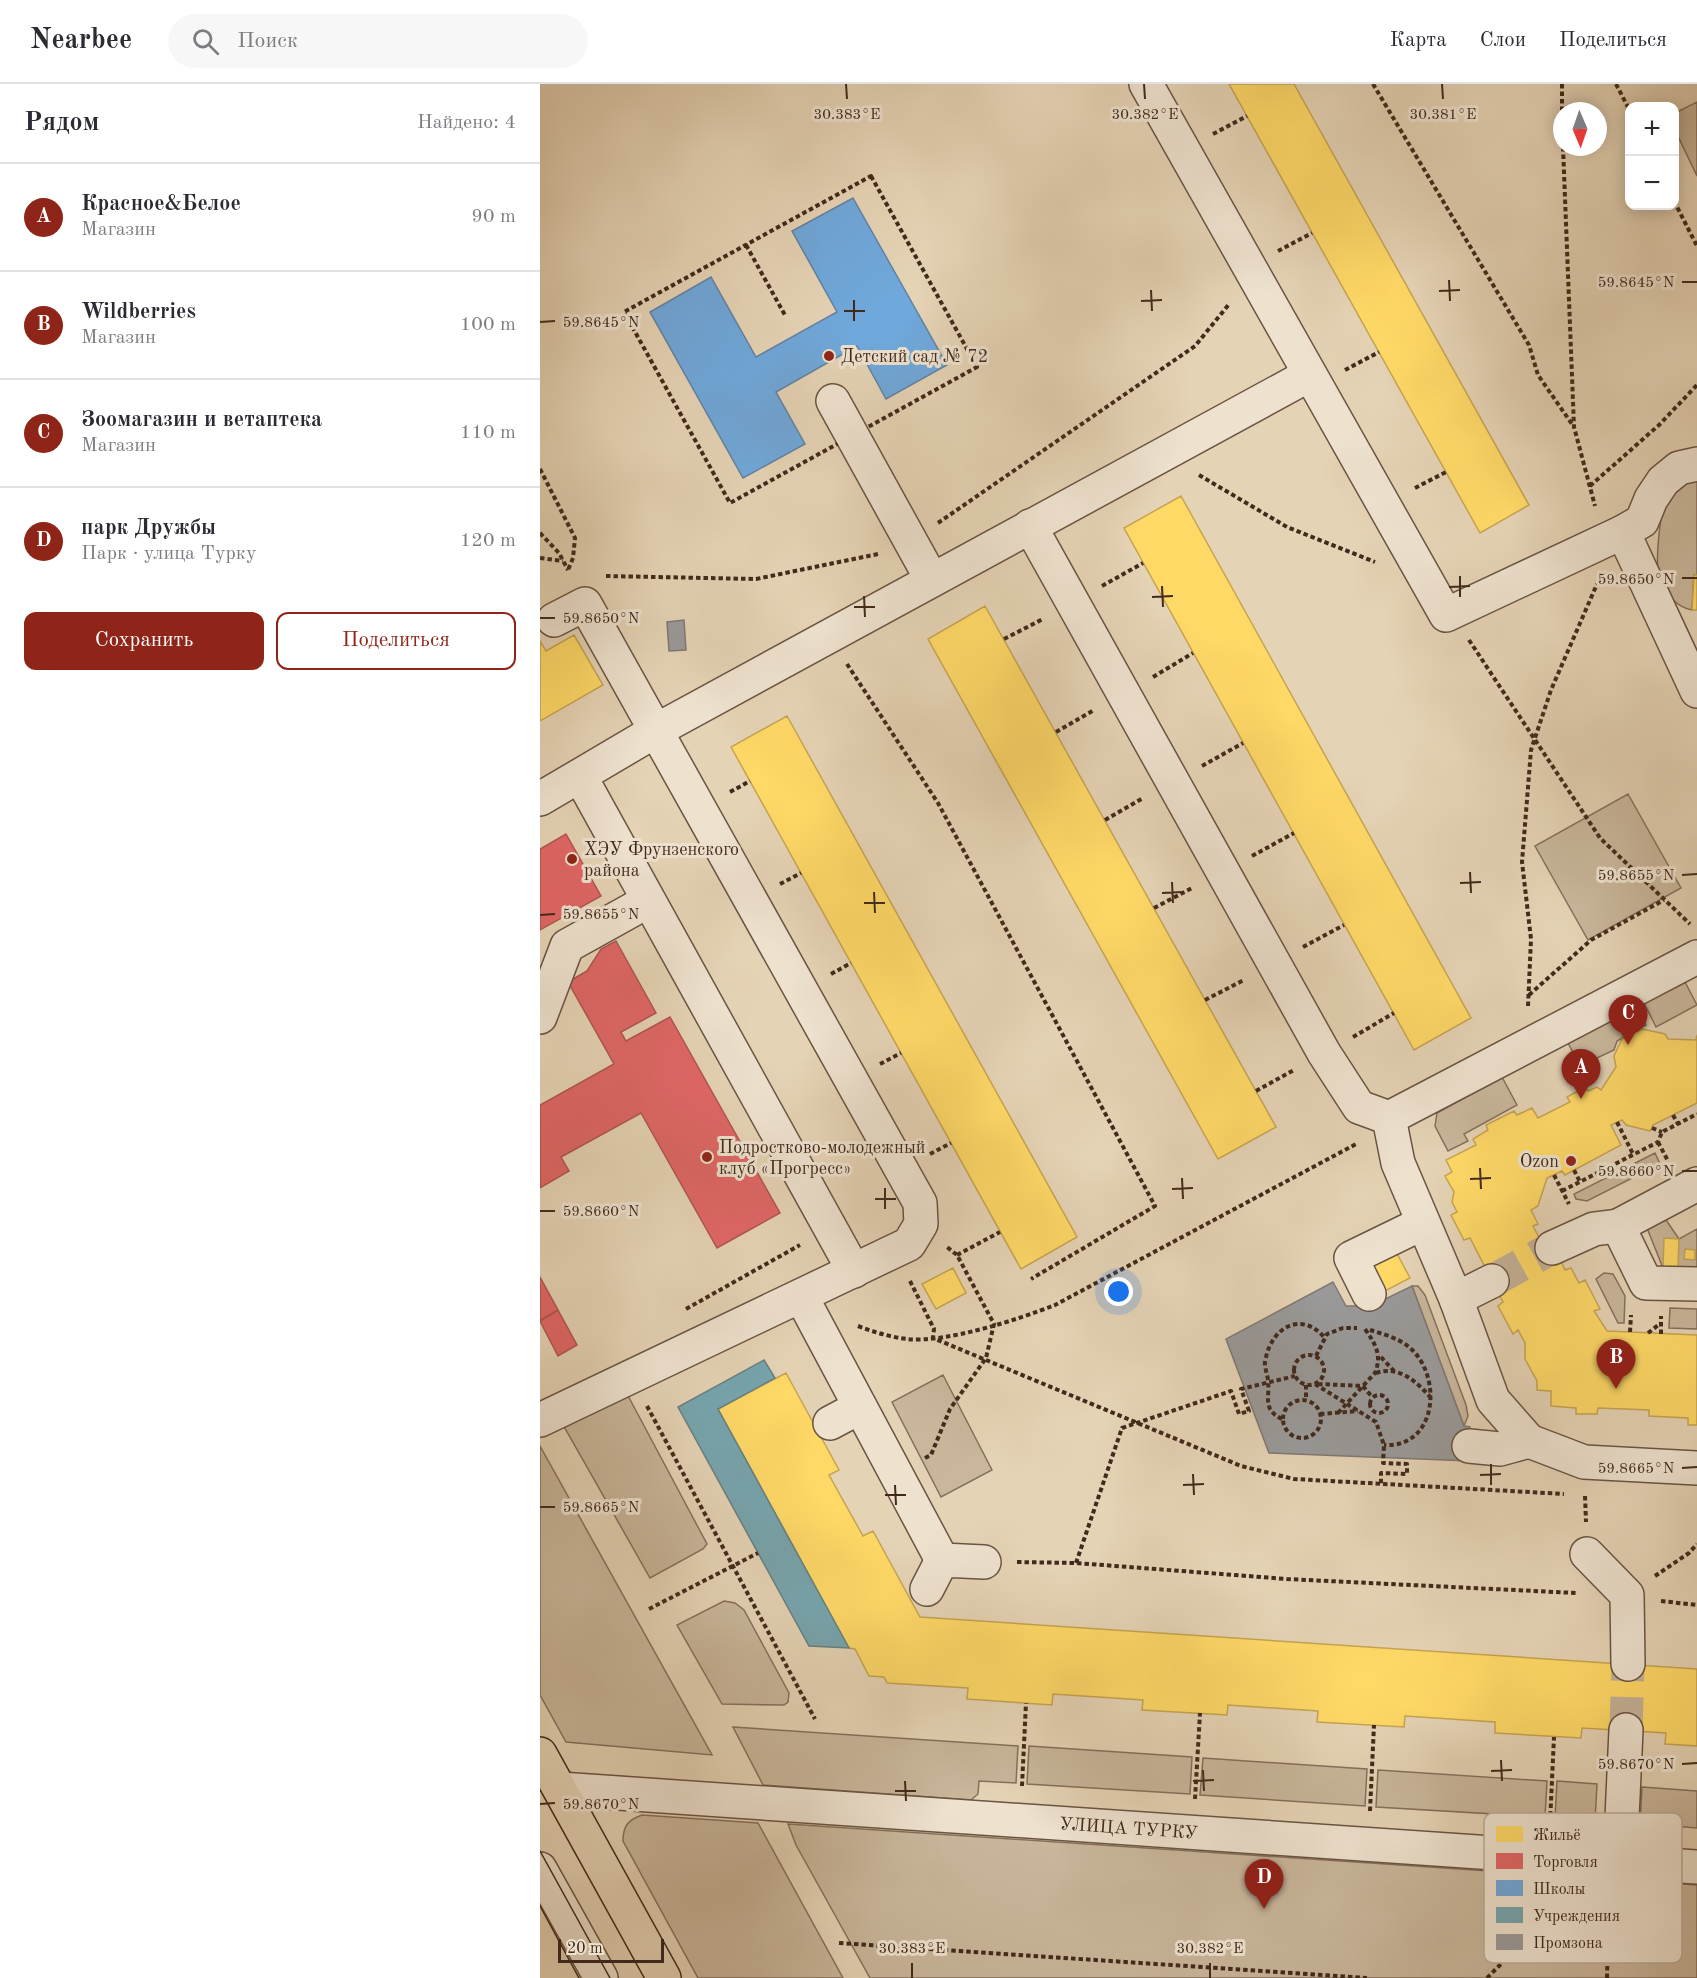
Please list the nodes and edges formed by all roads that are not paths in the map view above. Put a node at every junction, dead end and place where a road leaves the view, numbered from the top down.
1 (1146, 84) edge
2 (1309, 375) junction
3 (833, 401) dead end
4 (1697, 464) edge
5 (1030, 526) junction
6 (1613, 537) junction
7 (932, 580) junction
8 (554, 620) dead end
9 (1683, 631) edge
10 (1697, 692) edge
11 (657, 730) junction
12 (580, 776) junction
13 (540, 798) edge
14 (648, 901) junction
15 (1697, 957) edge
16 (540, 1017) edge
17 (1389, 1118) junction
18 (1697, 1184) edge
19 (1422, 1223) junction
20 (1618, 1226) junction
21 (1552, 1248) tunnel mouth
22 (854, 1271) junction
23 (1492, 1281) tunnel mouth
24 (1697, 1284) edge
25 (1369, 1294) dead end
26 (801, 1296) junction
27 (1456, 1299) junction
28 (860, 1407) junction
29 (540, 1420) edge
30 (830, 1423) dead end
31 (1529, 1442) junction
32 (1469, 1446) dead end
33 (1697, 1468) edge
34 (1587, 1554) dead end
35 (942, 1560) junction
36 (984, 1562) road end
37 (927, 1589) dead end
38 (1628, 1664) tunnel mouth
39 (1626, 1730) tunnel mouth
40 (540, 1754) edge
41 (560, 1789) junction
42 (1619, 1813) edge
43 (1484, 1865) edge
44 (1697, 1867) edge
45 (540, 1869) edge
46 (1682, 1869) edge
47 (601, 1978) edge
48 (664, 1978) edge

1 - 2 street
2 - 5 street
2 - 6 street
3 - 7 street
4 - 6 street
5 - 7 street
5 - 17 street
6 - 9 street
7 - 11 street
8 - 11 street
9 - 10 street
11 - 12 street
11 - 22 street
12 - 13 street
12 - 14 street
14 - 16 street
14 - 22 street
15 - 17 street
17 - 19 street
18 - 20 street
19 - 25 street
19 - 27 street
20 - 21 street
20 - 24 street
22 - 26 street
23 - 27 street
26 - 28 street
26 - 29 street
27 - 31 street
28 - 30 street
28 - 35 street
31 - 32 street
31 - 33 street
34 - 38 street
35 - 36 street
35 - 37 street
39 - 42 street
40 - 41 main road
41 - 43 street, УЛИЦА ТУРКУ
41 - 48 main road
44 - 46 street, УЛИЦА ТУРКУ
45 - 47 street

